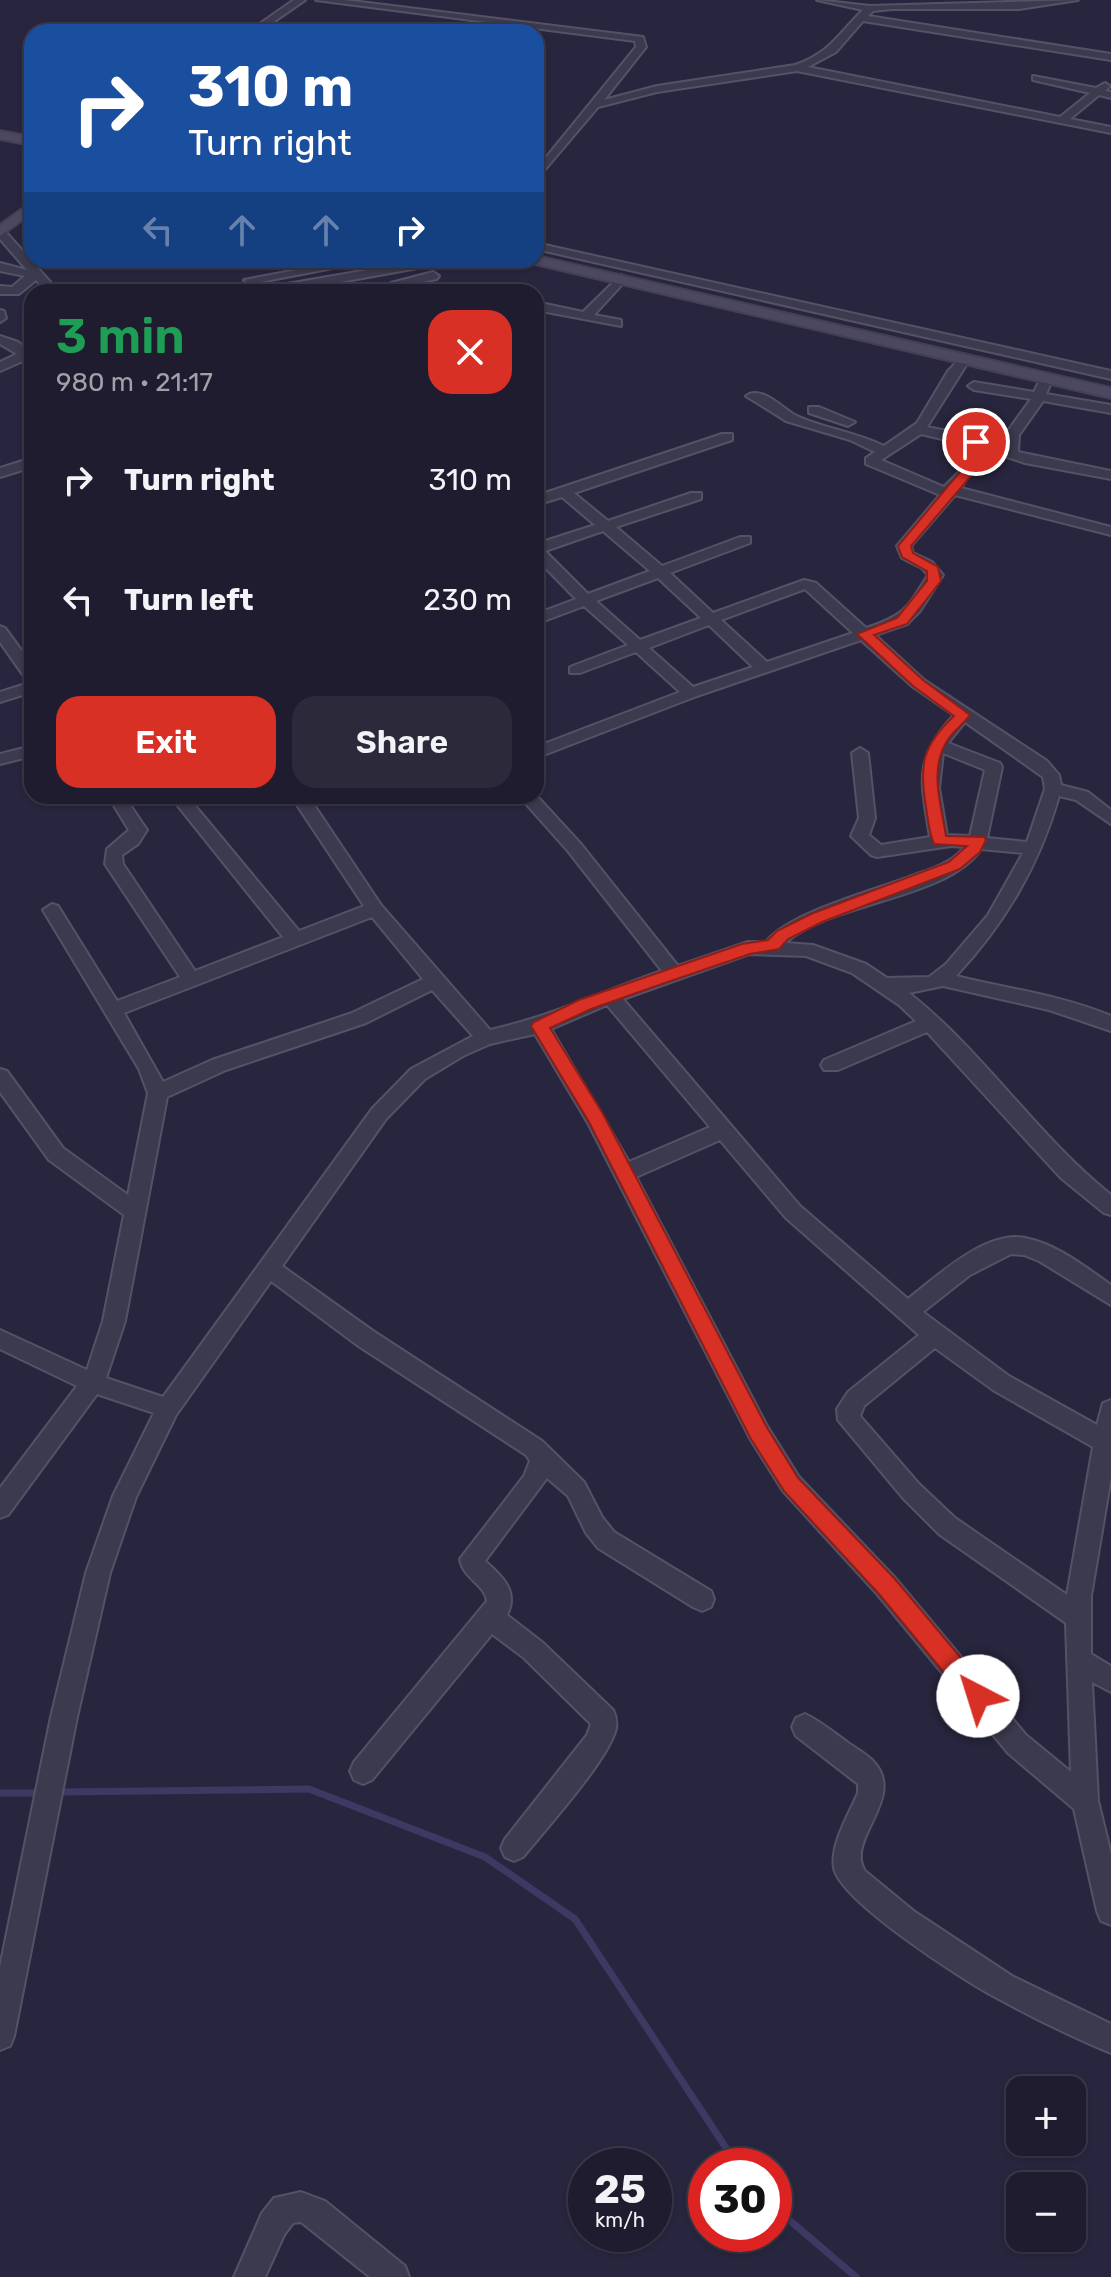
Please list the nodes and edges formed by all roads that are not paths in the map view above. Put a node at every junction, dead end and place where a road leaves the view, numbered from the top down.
1 (300, 0) edge
2 (307, 0) edge
3 (321, 0) edge
4 (822, 0) edge
5 (1073, 0) edge
6 (870, 9) junction
7 (861, 18) junction
8 (265, 24) edge
9 (272, 24) edge
10 (517, 24) edge
11 (544, 27) edge
12 (1111, 57) edge
13 (797, 68) junction
14 (1037, 78) dead end
15 (1111, 81) edge
16 (1106, 93) edge
17 (595, 105) junction
18 (1061, 121) junction
19 (1111, 130) edge
20 (0, 135) edge
21 (24, 140) edge
22 (544, 167) edge
23 (24, 212) edge
24 (0, 232) edge
25 (544, 248) edge
26 (24, 261) edge
27 (544, 262) edge
28 (0, 267) edge
29 (30, 268) edge
30 (321, 268) edge
31 (392, 268) edge
32 (428, 268) edge
33 (36, 275) junction
34 (433, 276) junction
35 (621, 279) junction
36 (250, 280) dead end
37 (24, 284) edge
38 (24, 284) edge
39 (45, 284) edge
40 (307, 284) edge
41 (388, 284) edge
42 (441, 284) edge
43 (0, 290) edge
44 (544, 308) edge
45 (586, 316) junction
46 (617, 323) dead end
47 (0, 340) edge
48 (24, 351) edge
49 (24, 356) edge
50 (964, 359) junction
51 (1, 366) edge
52 (1111, 375) edge
53 (1047, 379) junction
54 (974, 386) dead end
55 (1111, 393) edge
56 (752, 396) dead end
57 (1038, 397) junction
58 (1111, 409) edge
59 (814, 410) dead end
60 (1111, 416) edge
61 (918, 429) junction
62 (727, 437) dead end
63 (900, 443) junction
64 (990, 447) junction
65 (886, 452) junction
66 (1011, 455) junction
67 (24, 465) edge
68 (0, 473) edge
69 (1111, 475) edge
70 (949, 491) junction
71 (565, 492) junction
72 (696, 496) dead end
73 (544, 499) edge
74 (605, 526) junction
75 (1111, 531) edge
76 (745, 540) dead end
77 (544, 546) edge
78 (544, 557) edge
79 (660, 572) junction
80 (586, 600) junction
81 (544, 616) edge
82 (710, 618) junction
83 (0, 631) edge
84 (864, 634) junction
85 (638, 646) junction
86 (24, 665) edge
87 (764, 668) junction
88 (575, 670) dead end
89 (24, 690) edge
90 (691, 693) junction
91 (0, 697) edge
92 (963, 715) junction
93 (937, 745) junction
94 (544, 750) edge
95 (24, 753) edge
96 (860, 753) dead end
97 (0, 759) edge
98 (1053, 789) junction
99 (121, 804) edge
100 (185, 804) edge
101 (304, 804) edge
102 (534, 804) edge
103 (1111, 818) edge
104 (978, 840) junction
105 (939, 841) junction
106 (1033, 848) junction
107 (375, 909) junction
108 (52, 910) dead end
109 (294, 938) junction
110 (773, 945) junction
111 (674, 974) junction
112 (190, 978) junction
113 (942, 979) junction
114 (435, 981) junction
115 (887, 985) junction
116 (610, 996) junction
117 (111, 1011) junction
118 (929, 1023) junction
119 (1111, 1024) edge
120 (540, 1026) junction
121 (486, 1038) junction
122 (831, 1065) dead end
123 (0, 1076) edge
124 (158, 1093) junction
125 (723, 1130) junction
126 (624, 1173) junction
127 (1111, 1207) edge
128 (133, 1210) junction
129 (270, 1269) junction
130 (1111, 1296) edge
131 (907, 1312) junction
132 (934, 1335) junction
133 (0, 1339) edge
134 (92, 1383) junction
135 (168, 1408) junction
136 (1111, 1410) edge
137 (1104, 1441) junction
138 (542, 1459) junction
139 (0, 1507) edge
140 (702, 1599) dead end
141 (491, 1618) junction
142 (1079, 1618) junction
143 (1078, 1660) junction
144 (1111, 1680) edge
145 (805, 1727) dead end
146 (363, 1771) dead end
147 (1085, 1801) junction
148 (514, 1848) dead end
149 (1110, 1899) edge
150 (0, 2036) edge
151 (1111, 2039) edge
152 (249, 2277) edge
153 (394, 2277) edge

1 - 8 street
2 - 9 street
3 - 10 street
4 - 6 street
5 - 6 street
6 - 7 street
7 - 12 street
7 - 13 street
11 - 17 street
13 - 17 street
13 - 18 street
14 - 16 street
15 - 16 street
16 - 18 street
17 - 22 street
18 - 19 street
20 - 21 street
23 - 24 street
24 - 26 street
25 - 52 street
27 - 35 street
28 - 33 street
29 - 33 street
30 - 36 street
31 - 40 street
32 - 34 street
33 - 38 street
33 - 39 street
34 - 41 street
34 - 42 street
35 - 45 street
35 - 50 street
37 - 43 street
44 - 45 street
45 - 46 street
47 - 48 street
49 - 51 street
50 - 53 street
50 - 61 street
53 - 55 street
53 - 57 street
54 - 57 street
56 - 65 street
57 - 58 street
57 - 60 street
57 - 66 street
59 - 63 street
61 - 63 street
61 - 64 street
62 - 71 street
63 - 65 street
64 - 66 street
64 - 70 street
65 - 70 street
66 - 69 street
67 - 68 street
70 - 75 street
70 - 84 street
71 - 73 street
71 - 74 street
72 - 74 street
74 - 77 street
74 - 79 street
76 - 79 street
78 - 80 street
79 - 80 street
79 - 82 street
80 - 81 street
80 - 85 street
82 - 84 street
82 - 85 street
82 - 87 street
83 - 86 street
84 - 87 street
84 - 92 street
85 - 88 street
85 - 90 street
87 - 90 street
89 - 91 street
90 - 94 street
92 - 93 street
92 - 98 street
93 - 104 street
93 - 105 street
95 - 97 street
96 - 105 street
98 - 103 street
98 - 106 street
99 - 112 street
100 - 109 street
101 - 107 street
102 - 111 street
104 - 105 street
104 - 106 street
104 - 110 street
106 - 113 street
107 - 109 street
107 - 114 street
108 - 117 street
109 - 112 street
110 - 111 street
110 - 115 street
111 - 116 street
112 - 117 street
113 - 115 street
113 - 119 street
114 - 121 street
114 - 124 street
115 - 118 street
116 - 120 street
116 - 125 street
117 - 124 street
118 - 122 street
118 - 127 street
120 - 121 street
120 - 126 street
121 - 129 street
123 - 128 street
124 - 128 street
125 - 126 street
125 - 131 street
126 - 147 street
128 - 134 street
129 - 135 street
129 - 138 street
130 - 131 street
131 - 132 street
132 - 137 street
132 - 142 street
133 - 134 street
134 - 135 street
134 - 139 street
135 - 150 street
136 - 137 street
137 - 142 street
138 - 140 street
138 - 141 street
141 - 146 street
141 - 148 street
142 - 143 street
143 - 144 street
143 - 147 street
145 - 151 street
147 - 149 street
152 - 153 street

